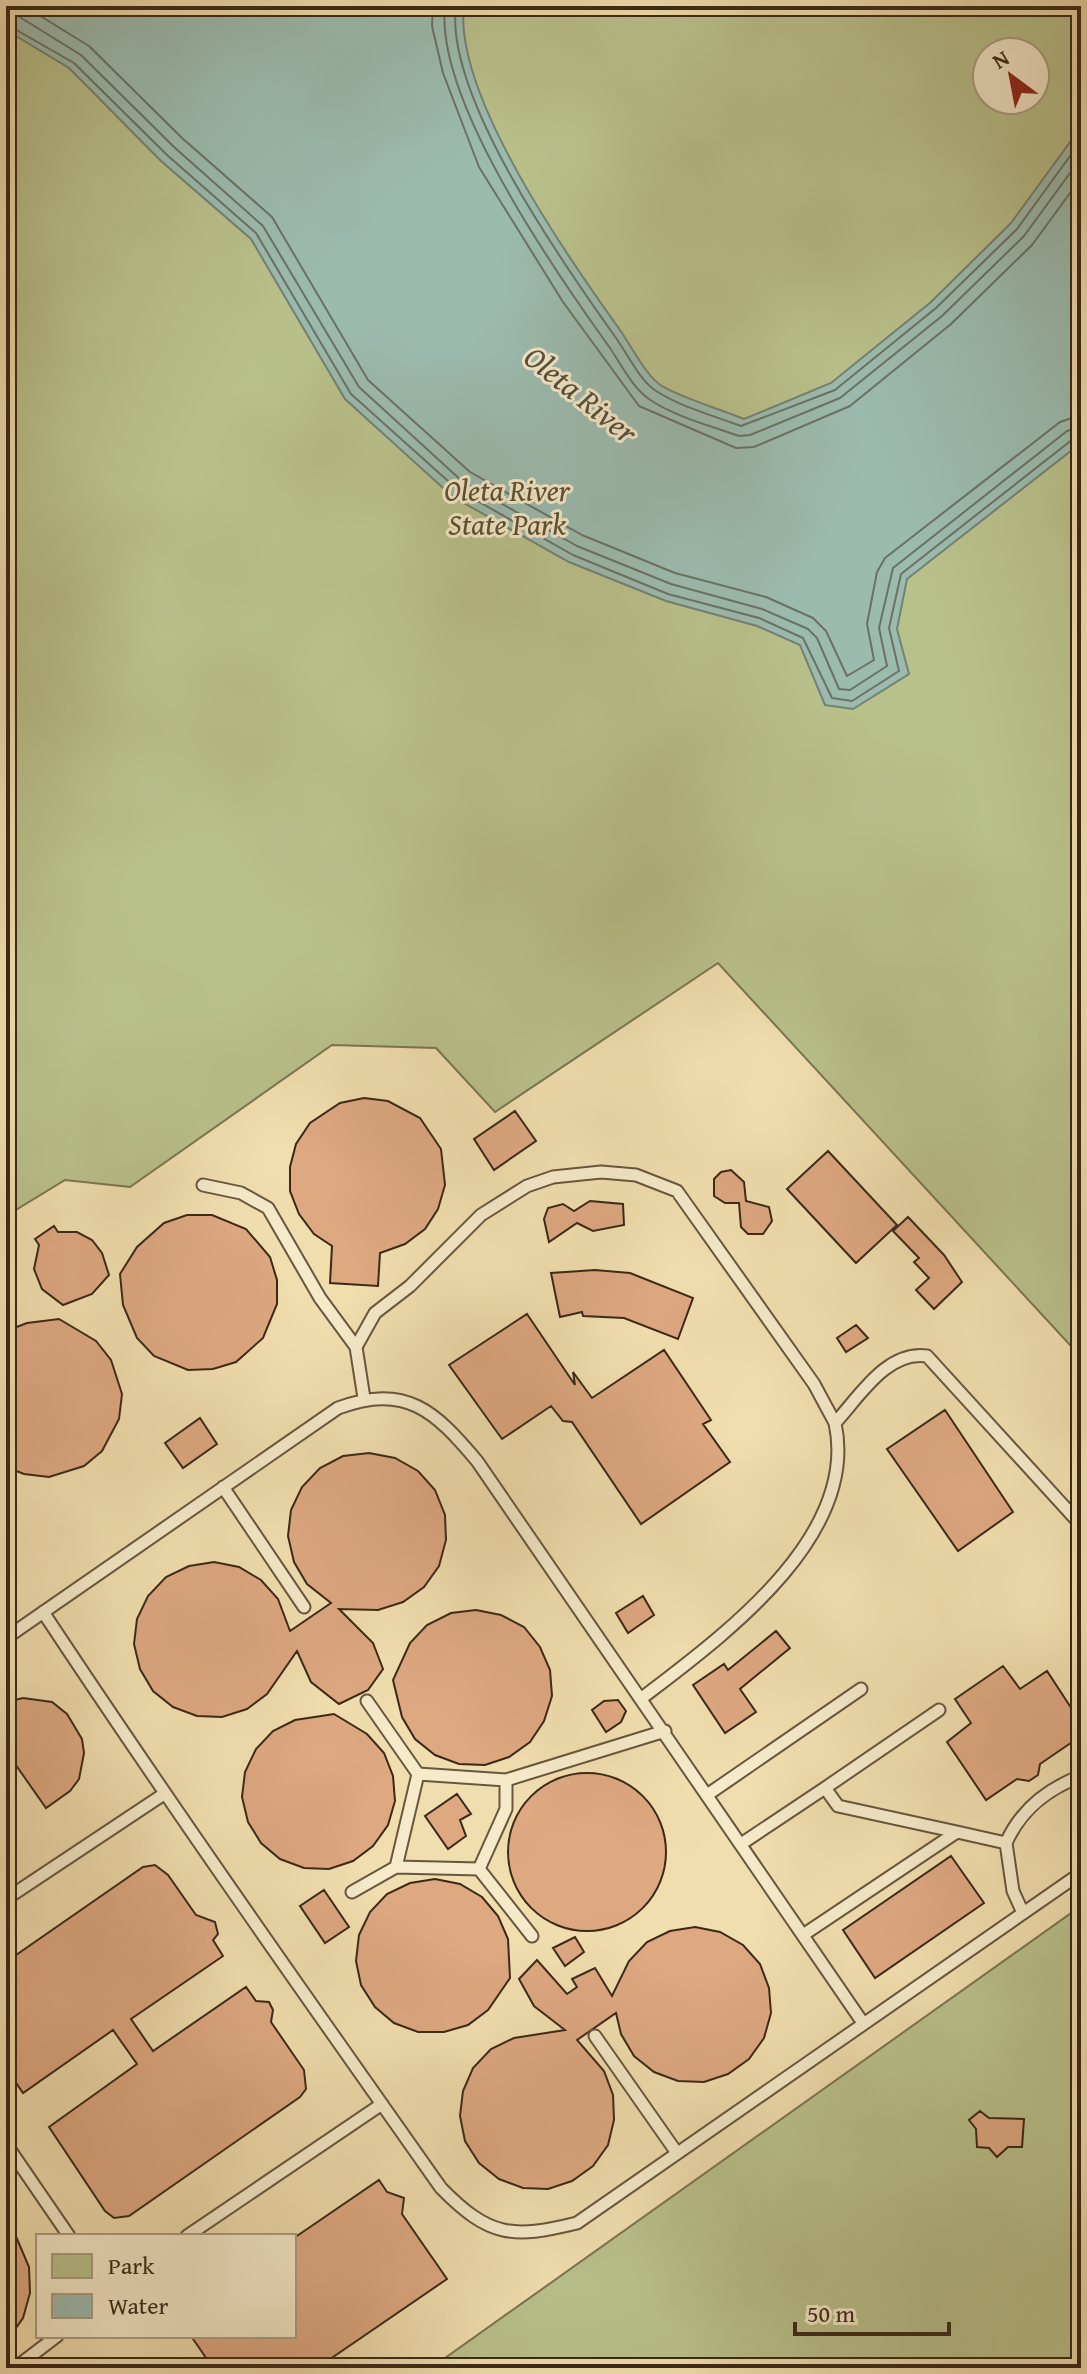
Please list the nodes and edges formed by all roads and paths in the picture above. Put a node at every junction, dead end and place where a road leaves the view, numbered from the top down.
1 (203, 1185) dead end
2 (356, 1347) junction
3 (364, 1398) junction
4 (835, 1423) junction
5 (223, 1487) junction
6 (1081, 1525) edge
7 (304, 1607) dead end
8 (43, 1612) junction
9 (6, 1638) edge
10 (861, 1689) dead end
11 (642, 1698) junction
12 (367, 1701) dead end
13 (939, 1710) dead end
14 (665, 1731) junction
15 (418, 1774) junction
16 (1081, 1776) edge
17 (506, 1780) junction
18 (825, 1788) junction
19 (164, 1794) junction
20 (707, 1795) junction
21 (957, 1832) junction
22 (1006, 1843) junction
23 (741, 1844) junction
24 (396, 1867) junction
25 (479, 1869) junction
26 (1081, 1873) edge
27 (352, 1892) dead end
28 (6, 1899) edge
29 (1023, 1913) junction
30 (803, 1935) junction
31 (532, 1936) dead end
32 (863, 2023) junction
33 (595, 2036) dead end
34 (382, 2104) junction
35 (6, 2144) edge
36 (677, 2153) junction
37 (68, 2234) edge
38 (190, 2234) edge
39 (54, 2338) edge
40 (15, 2368) edge

1 - 2 lane
2 - 3 lane
2 - 4 lane
3 - 5 lane
3 - 11 lane
4 - 6 lane
4 - 11 lane
5 - 7 lane
5 - 8 lane
8 - 9 lane
8 - 19 lane
10 - 20 lane
11 - 14 lane
12 - 15 lane
13 - 18 lane
14 - 17 lane
14 - 20 lane
15 - 17 lane
15 - 24 lane
16 - 22 lane
17 - 25 lane
18 - 21 lane
18 - 23 lane
19 - 28 lane
19 - 34 lane
20 - 23 lane
21 - 22 lane
21 - 30 lane
22 - 29 lane
23 - 30 lane
24 - 25 lane
24 - 27 lane
25 - 31 lane
26 - 29 lane
29 - 32 lane
30 - 32 lane
32 - 36 lane
33 - 36 lane
34 - 36 lane
34 - 38 lane
35 - 37 lane
39 - 40 lane

